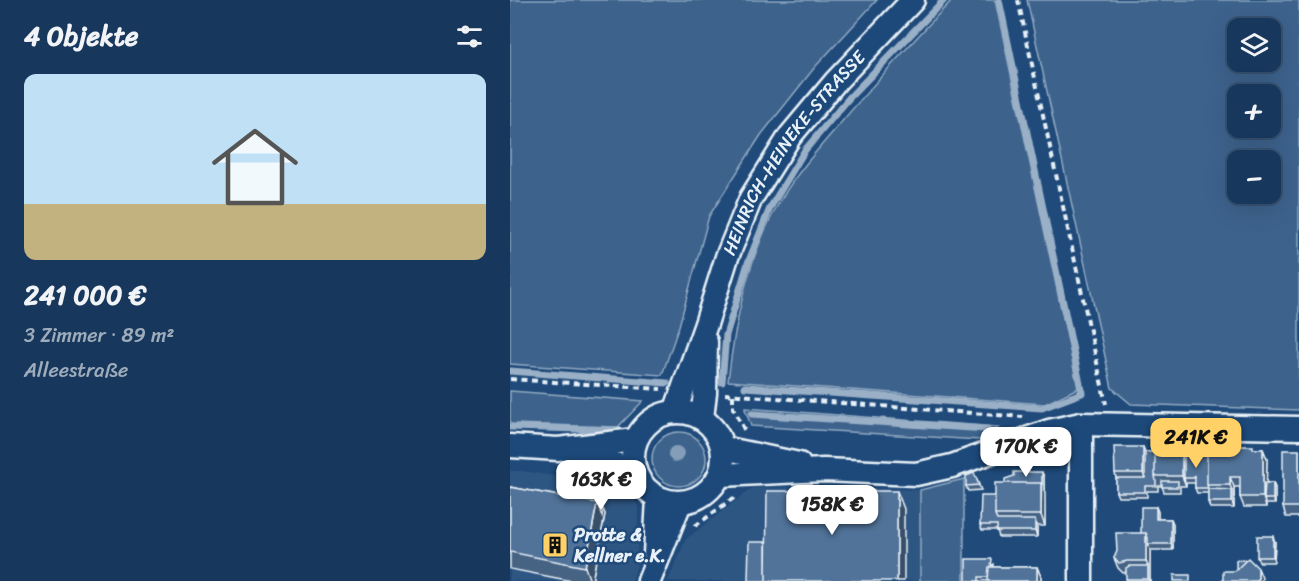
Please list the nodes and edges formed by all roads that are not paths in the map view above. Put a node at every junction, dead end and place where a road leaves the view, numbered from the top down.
1 (913, 0) edge
2 (706, 324) junction
3 (673, 401) junction
4 (702, 418) junction
5 (1081, 424) junction
6 (1299, 428) edge
7 (635, 440) junction
8 (510, 446) edge
9 (723, 448) junction
10 (558, 449) junction
11 (634, 469) junction
12 (824, 470) junction
13 (721, 475) junction
14 (658, 498) junction
15 (680, 503) junction
16 (651, 574) edge
17 (1081, 581) edge

1 - 2 street, HEINRICH-HEINEKE-STRASSE
2 - 3 street, HEINRICH-HEINEKE-STRASSE
2 - 4 street, HEINRICH-HEINEKE-STRASSE
3 - 4 street
3 - 7 street
4 - 9 street
5 - 6 street
5 - 12 street
5 - 17 street
7 - 10 street
7 - 11 street
8 - 10 street
9 - 12 street
9 - 13 street
10 - 11 street
11 - 14 street
12 - 13 street
13 - 15 street
14 - 15 street
14 - 16 street
15 - 16 street

